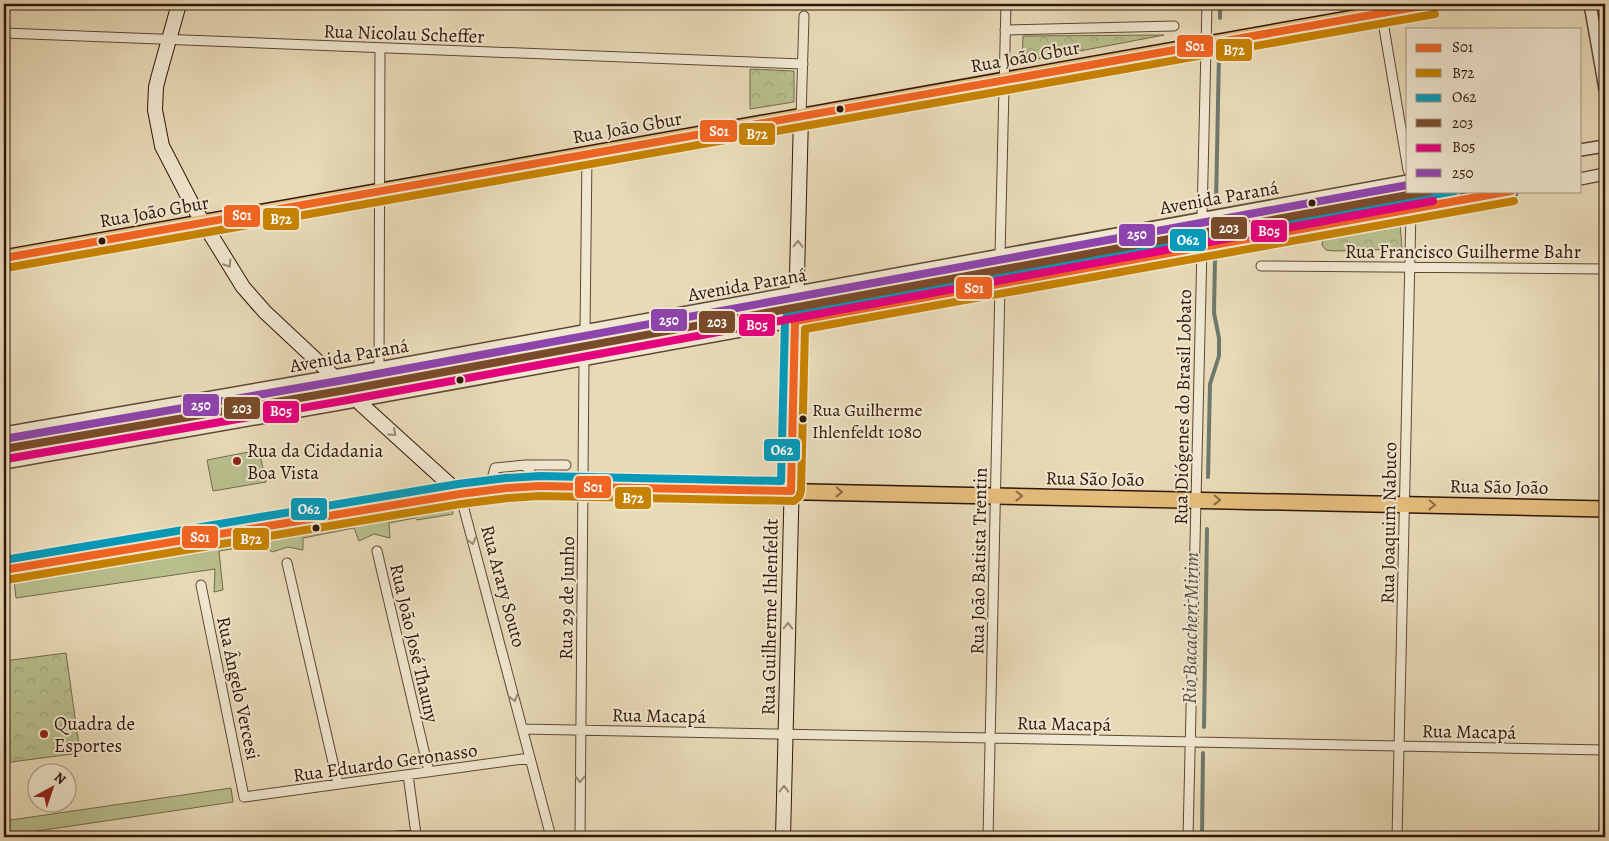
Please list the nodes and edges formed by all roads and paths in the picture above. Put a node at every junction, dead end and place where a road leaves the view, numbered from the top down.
1 (180, 4) edge
2 (1006, 4) edge
3 (1208, 4) edge
4 (1434, 4) edge
5 (1590, 4) edge
6 (1381, 8) edge
7 (804, 16) dead end
8 (1174, 26) dead end
9 (1005, 30) junction
10 (4, 34) edge
11 (169, 40) junction
12 (1206, 44) junction
13 (380, 48) junction
14 (803, 64) junction
15 (1004, 80) junction
16 (1605, 90) edge
17 (801, 116) junction
18 (1605, 146) edge
19 (1582, 150) edge
20 (587, 154) junction
21 (1406, 158) edge
22 (1605, 174) edge
23 (1582, 179) edge
24 (1406, 181) edge
25 (379, 191) junction
26 (1410, 192) edge
27 (1507, 192) edge
28 (1411, 210) junction
29 (1202, 218) junction
30 (202, 222) junction
31 (1202, 248) junction
32 (1000, 255) junction
33 (4, 258) edge
34 (1261, 266) dead end
35 (1410, 267) junction
36 (1605, 268) edge
37 (1000, 284) junction
38 (796, 293) junction
39 (795, 322) junction
40 (585, 331) junction
41 (584, 360) junction
42 (379, 368) junction
43 (332, 375) junction
44 (357, 401) junction
45 (4, 433) edge
46 (4, 463) edge
47 (526, 465) junction
48 (566, 465) dead end
49 (540, 486) junction
50 (583, 486) junction
51 (488, 490) junction
52 (791, 491) junction
53 (460, 494) junction
54 (995, 495) junction
55 (1196, 500) junction
56 (1405, 504) junction
57 (1605, 509) edge
58 (376, 551) dead end
59 (287, 563) dead end
60 (4, 570) edge
61 (201, 585) dead end
62 (522, 729) junction
63 (581, 730) junction
64 (785, 734) junction
65 (990, 738) junction
66 (1190, 742) junction
67 (1399, 746) junction
68 (1605, 750) edge
69 (530, 758) junction
70 (429, 772) junction
71 (408, 775) junction
72 (338, 784) junction
73 (1605, 786) edge
74 (244, 797) joint
75 (390, 837) edge
76 (551, 837) edge
77 (580, 837) edge
78 (783, 837) edge
79 (988, 837) edge
80 (1188, 837) edge
81 (1397, 837) edge
82 (1604, 837) edge

1 - 11 main road
2 - 9 street
3 - 12 street
4 - 6 main road, Rua João Gbur
5 - 16 street
6 - 12 main road, Rua João Gbur
6 - 21 street
7 - 14 street
8 - 9 street
9 - 15 street
10 - 11 street, Rua Nicolau Scheffer
11 - 13 street, Rua Nicolau Scheffer
11 - 30 main road
12 - 15 main road, Rua João Gbur
12 - 29 street
13 - 14 street, Rua Nicolau Scheffer
13 - 25 street
14 - 17 street
15 - 17 main road, Rua João Gbur
15 - 32 street
17 - 20 main road, Rua João Gbur
38 -> 17 main road, Rua Guilherme Ihlenfeldt
18 - 19 street
20 - 25 main road, Rua João Gbur
20 - 40 street
22 - 23 street
24 - 29 street, Avenida Paraná
25 - 30 main road, Rua João Gbur
25 - 42 street
26 - 28 street
27 - 28 street
28 - 31 street
28 - 35 street, Rua Joaquim Nabuco
29 - 32 street, Avenida Paraná
30 - 33 main road, Rua João Gbur
30 -> 43 main road
31 - 37 street
31 - 55 street, Rua Diógenes do Brasil Lobato
32 - 38 street, Avenida Paraná
34 - 35 street, Rua Francisco Guilherme Bahr
35 - 36 street, Rua Francisco Guilherme Bahr
35 - 56 street, Rua Joaquim Nabuco
37 - 39 street
37 - 54 street, Rua João Batista Trentin
38 - 39 main road, Rua Guilherme Ihlenfeldt
38 - 40 street, Avenida Paraná
39 - 41 street
39 - 52 main road, Rua Guilherme Ihlenfeldt
40 - 42 street, Avenida Paraná
41 - 44 street
41 - 50 street, Rua 29 de Junho
42 - 43 street, Avenida Paraná
43 - 44 main road
43 - 45 street, Avenida Paraná
44 - 46 street
44 -> 53 main road
47 - 48 street
47 - 49 street
47 - 51 street
49 - 50 main road, Rua São João
49 - 51 main road, Rua São João
50 - 52 main road, Rua São João
50 - 63 street, Rua 29 de Junho
51 - 53 main road, Rua São João
52 -> 54 main road, Rua São João
64 -> 52 main road, Rua Guilherme Ihlenfeldt
53 - 60 main road, Rua São João
53 -> 62 street, Rua Arary Souto
54 -> 55 main road, Rua São João
54 - 65 street, Rua João Batista Trentin
55 -> 56 main road, Rua São João
55 - 66 street, Rua Diógenes do Brasil Lobato
56 -> 57 main road, Rua São João
56 - 67 street, Rua Joaquim Nabuco
58 - 70 street, Rua João José Thauny
59 - 72 street
61 - 74 street, Rua Ângelo Vercesi
62 - 63 street, Rua Macapá
62 - 69 street, Rua Arary Souto
63 - 64 street, Rua Macapá
63 -> 77 street, Rua 29 de Junho
64 - 65 street, Rua Macapá
78 -> 64 main road, Rua Guilherme Ihlenfeldt
65 - 66 street, Rua Macapá
65 - 79 street, Rua João Batista Trentin
66 - 67 street, Rua Macapá
66 - 80 street, Rua Diógenes do Brasil Lobato
67 - 68 street, Rua Macapá
67 - 81 street, Rua Joaquim Nabuco
69 - 70 street, Rua Eduardo Geronasso
69 - 76 street, Rua Arary Souto
70 - 71 street, Rua Eduardo Geronasso
71 - 72 street, Rua Eduardo Geronasso
71 - 75 street
72 - 74 street, Rua Eduardo Geronasso
73 - 82 street

